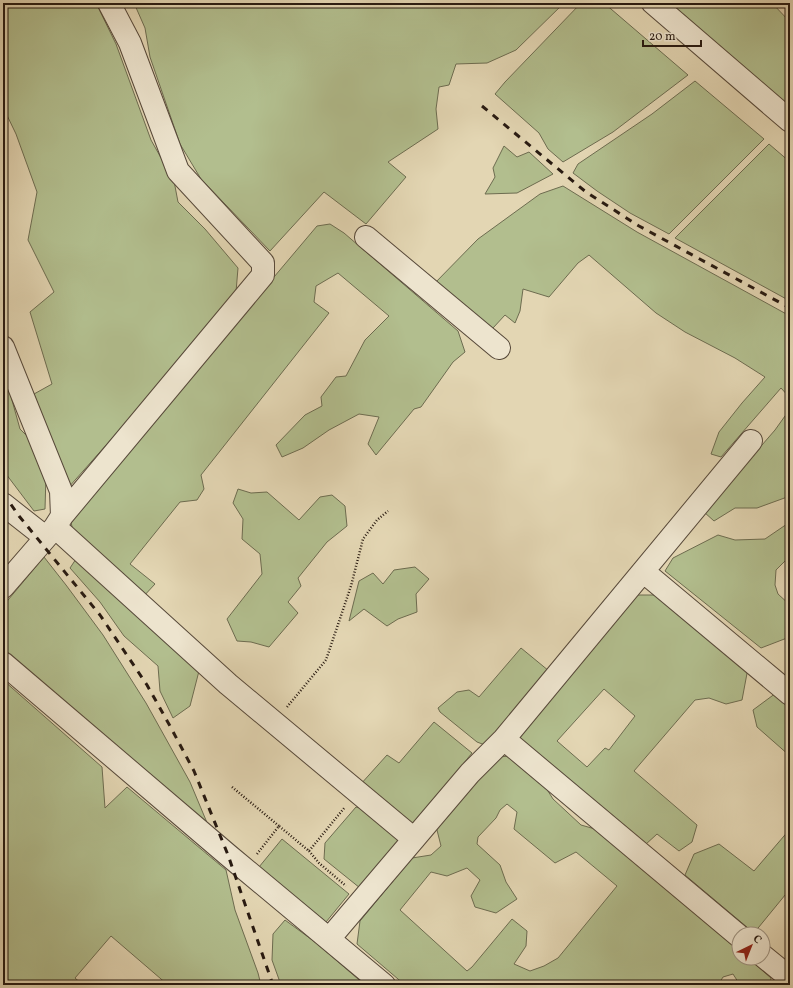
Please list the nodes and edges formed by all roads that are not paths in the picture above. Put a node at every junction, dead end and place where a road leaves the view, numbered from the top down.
1 (109, 3) edge
2 (652, 3) edge
3 (790, 121) edge
4 (366, 236) dead end
5 (3, 347) edge
6 (499, 348) dead end
7 (751, 442) dead end
8 (3, 504) edge
9 (54, 527) junction
10 (644, 572) junction
11 (3, 587) edge
12 (3, 663) edge
13 (790, 694) edge
14 (504, 739) junction
15 (414, 839) junction
16 (731, 929) edge
17 (329, 939) junction
18 (771, 963) edge
19 (790, 978) edge
20 (384, 985) edge

1 - 9 lane
2 - 3 lane
4 - 6 lane
5 - 9 lane
7 - 10 lane
8 - 9 lane
9 - 11 lane
9 - 15 lane
10 - 13 lane
10 - 14 lane
12 - 17 lane
14 - 15 lane
14 - 16 lane
15 - 17 lane
17 - 20 lane
18 - 19 lane

